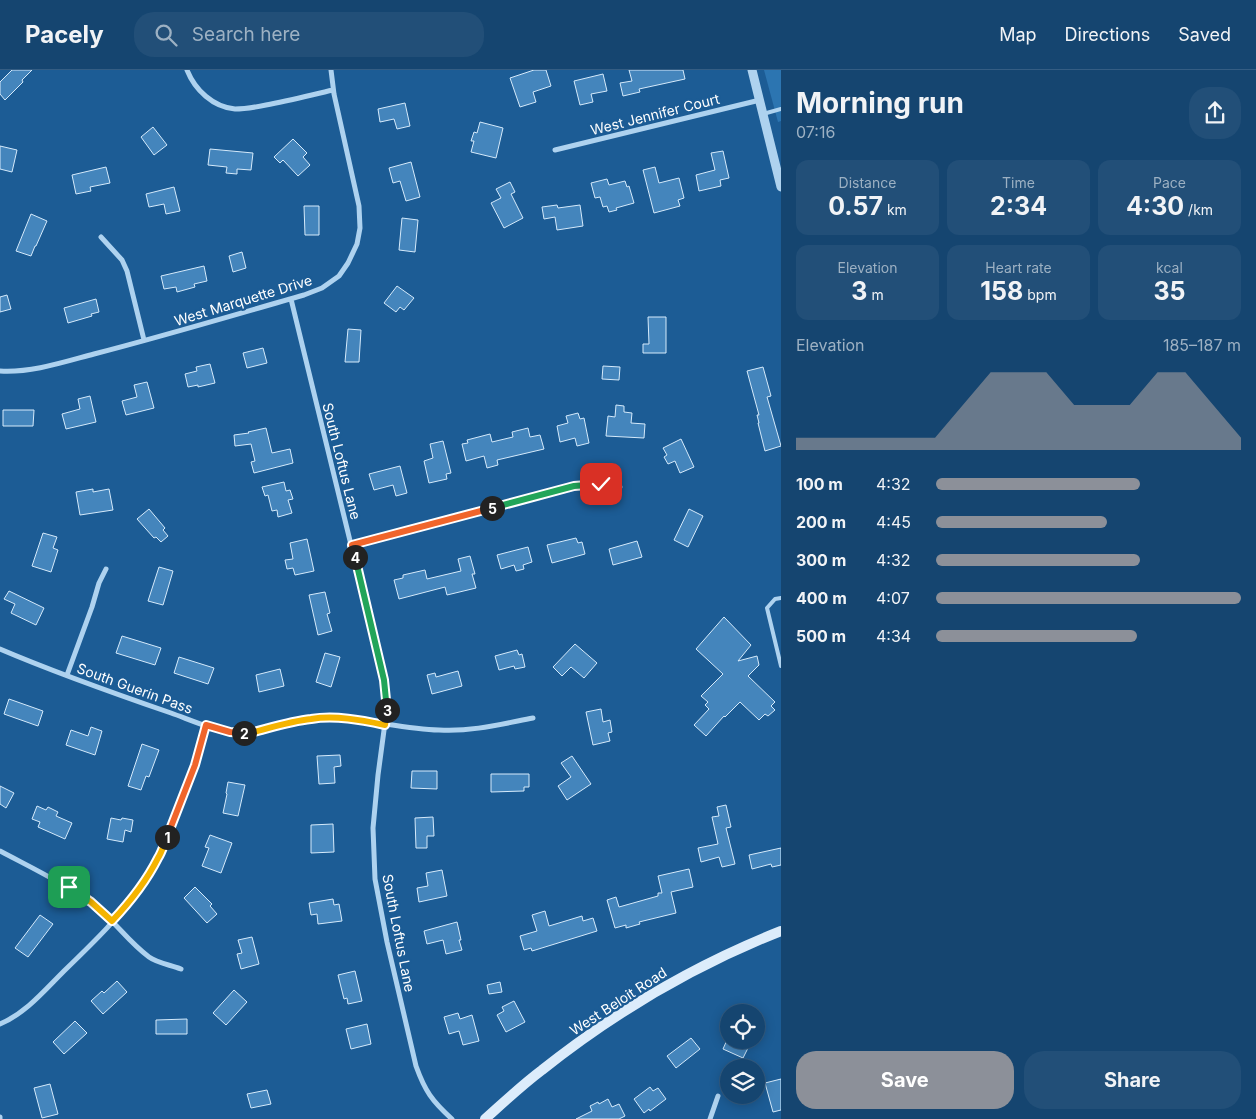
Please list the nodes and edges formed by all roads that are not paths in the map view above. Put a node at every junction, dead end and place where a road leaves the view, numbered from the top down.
1 (187, 70) edge
2 (331, 70) edge
3 (752, 70) edge
4 (333, 90) junction
5 (760, 100) junction
6 (781, 110) edge
7 (763, 114) junction
8 (555, 150) dead end
9 (781, 187) edge
10 (101, 237) dead end
11 (291, 299) junction
12 (144, 340) junction
13 (0, 371) edge
14 (620, 488) dead end
15 (352, 545) junction
16 (106, 569) dead end
17 (781, 598) edge
18 (0, 649) edge
19 (781, 666) edge
20 (67, 676) junction
21 (533, 718) dead end
22 (206, 725) junction
23 (385, 725) junction
24 (0, 851) edge
25 (112, 921) junction
26 (781, 931) edge
27 (181, 969) dead end
28 (0, 1024) edge
29 (718, 1096) dead end
30 (452, 1119) edge
31 (485, 1119) edge
32 (710, 1119) edge

1 - 4 street
2 - 4 street, West Marquette Drive
3 - 5 street
4 - 11 street, West Marquette Drive
5 - 7 street
5 - 8 street, West Jennifer Court
6 - 7 lane
7 - 9 street
10 - 12 street
11 - 12 street, West Marquette Drive
11 - 15 street, South Loftus Lane
12 - 13 street, West Marquette Drive
14 - 15 street
15 - 23 street, South Loftus Lane
16 - 20 street
17 - 19 lane
18 - 20 street, South Guerin Pass
20 - 22 street, South Guerin Pass
21 - 23 street, South Guerin Pass
22 - 23 street, South Guerin Pass
22 - 25 street
23 - 30 street, South Loftus Lane
24 - 25 street
25 - 27 street
25 - 28 street
26 - 31 main road, West Beloit Road
29 - 32 street

